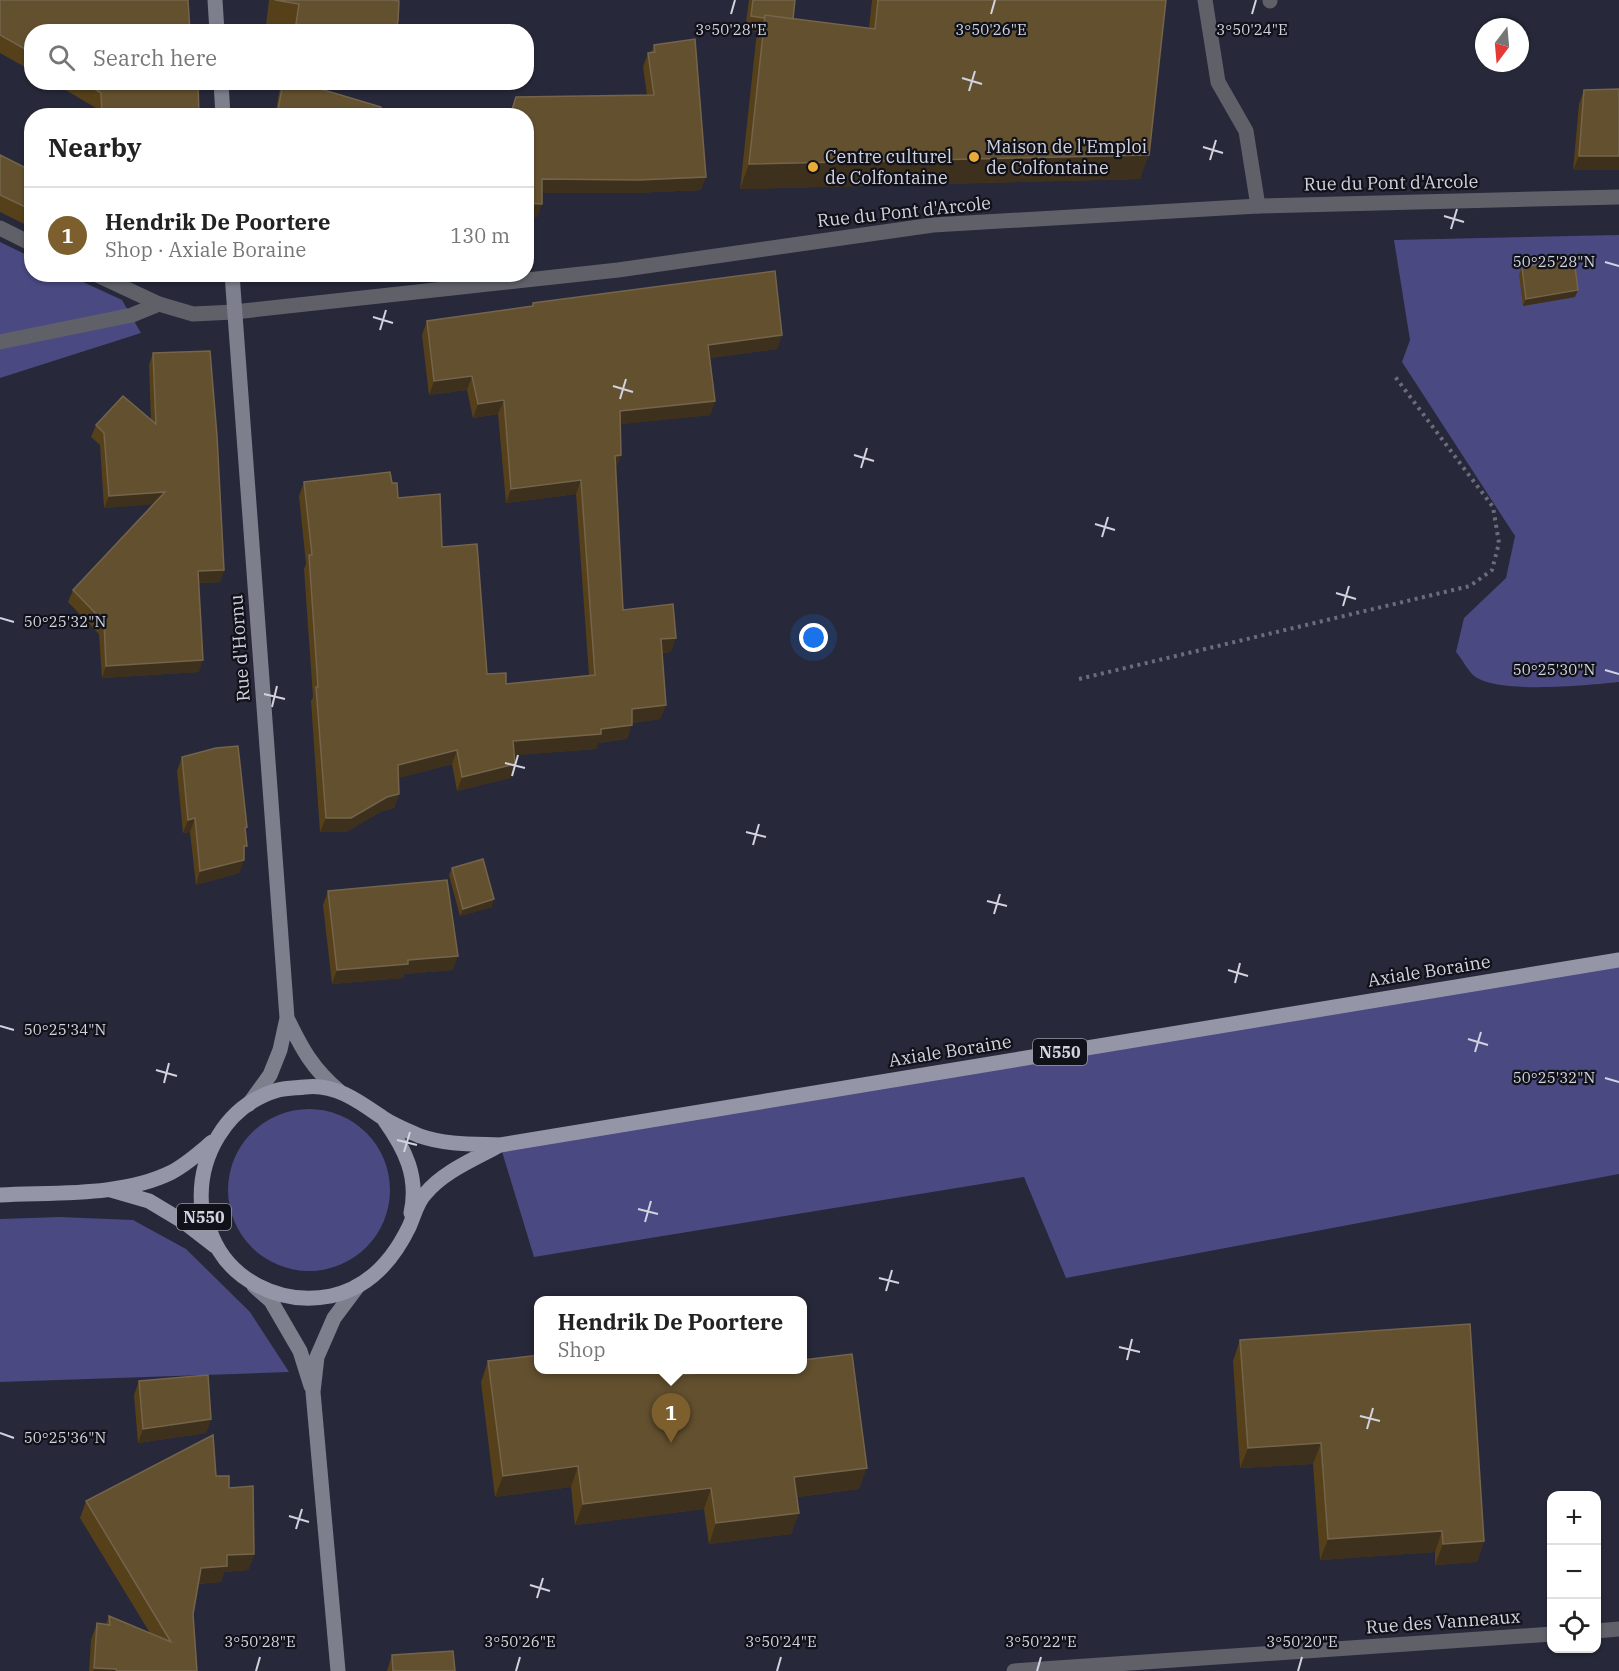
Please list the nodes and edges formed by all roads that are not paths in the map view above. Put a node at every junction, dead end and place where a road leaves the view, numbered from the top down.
1 (215, 0) edge
2 (1205, 0) edge
3 (216, 24) edge
4 (221, 90) edge
5 (223, 108) edge
6 (1619, 197) edge
7 (1258, 206) junction
8 (0, 228) edge
9 (24, 240) edge
10 (534, 279) edge
11 (119, 282) edge
12 (232, 282) edge
13 (508, 282) edge
14 (159, 304) junction
15 (234, 312) junction
16 (0, 342) edge
17 (1619, 960) edge
18 (287, 1017) junction
19 (339, 1091) junction
20 (249, 1104) junction
21 (385, 1120) junction
22 (214, 1140) junction
23 (500, 1145) junction
24 (108, 1190) junction
25 (0, 1195) edge
26 (407, 1230) junction
27 (215, 1246) junction
28 (248, 1281) junction
29 (358, 1286) junction
30 (313, 1392) junction
31 (1619, 1629) edge
32 (1601, 1631) edge
33 (1547, 1634) edge
34 (338, 1671) edge
35 (1014, 1671) edge

1 - 3 street
2 - 7 street
4 - 5 street
6 - 7 street, Rue du Pont d'Arcole
7 - 10 street, Rue du Pont d'Arcole
8 - 9 street
11 - 14 street, Rue du Pont d'Arcole
12 - 15 street, Rue d'Hornu
13 - 15 street, Rue du Pont d'Arcole
14 - 15 street, Rue du Pont d'Arcole
14 - 16 street
15 - 18 street, Rue d'Hornu
17 - 23 main road, Axiale Boraine / N550
18 - 19 street
18 - 20 street
19 - 20 main road, Axiale Boraine / N550
19 - 21 main road, Axiale Boraine / N550
20 - 22 main road, Axiale Boraine / N550
21 - 23 main road, Axiale Boraine / N550
21 - 26 main road, Axiale Boraine / N550
22 - 24 main road, N550
22 - 27 main road, Axiale Boraine / N550
23 - 26 main road, Axiale Boraine / N550
24 - 25 main road, N550
24 - 27 main road, N550
26 - 29 main road, Axiale Boraine / N550
27 - 28 main road, Axiale Boraine / N550
28 - 29 main road, Axiale Boraine / N550
28 - 30 street
29 - 30 street
30 - 34 street
31 - 32 street
33 - 35 street, Rue des Vanneaux

